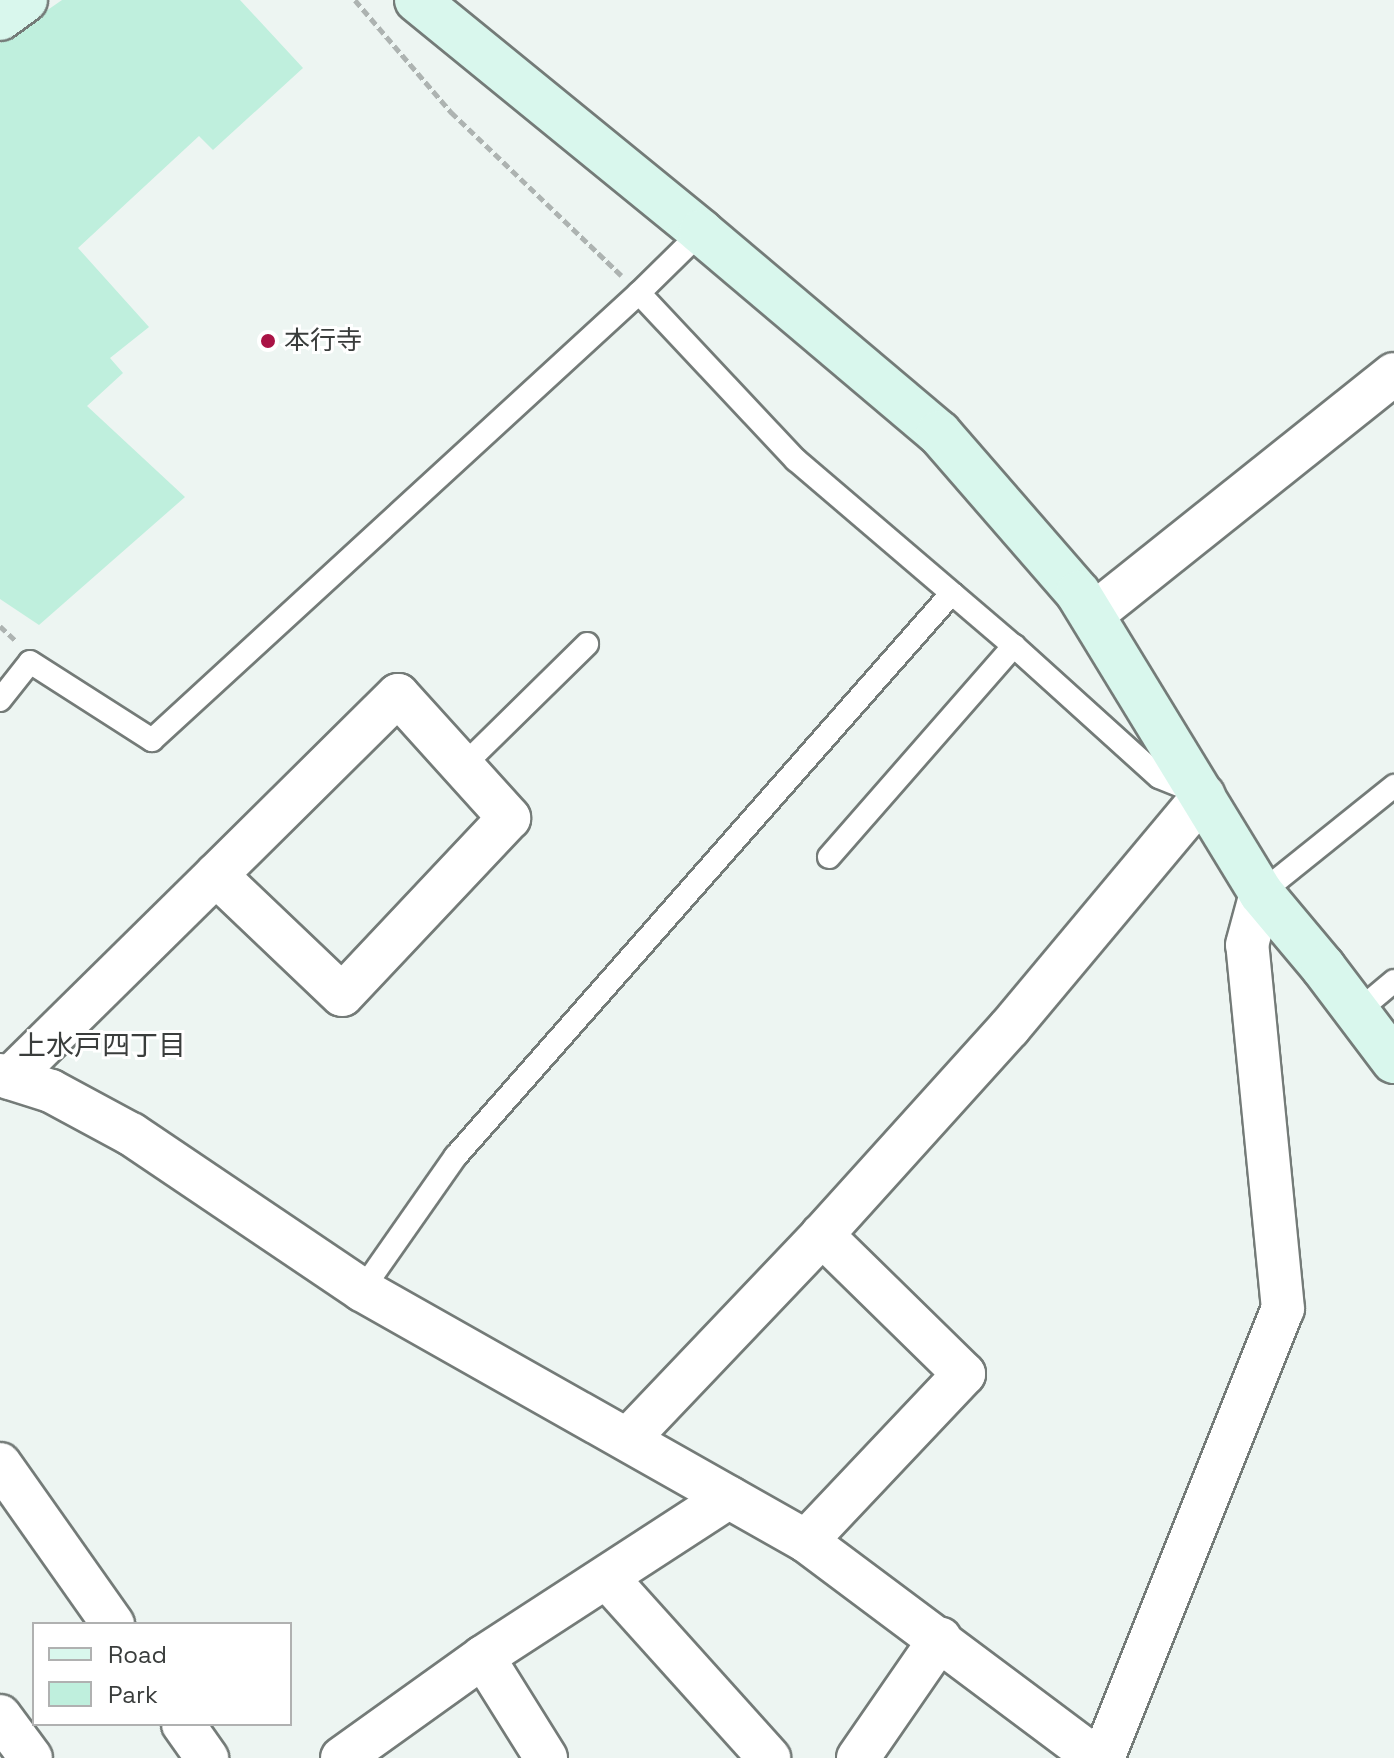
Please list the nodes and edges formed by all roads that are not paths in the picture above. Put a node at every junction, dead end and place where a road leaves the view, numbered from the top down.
1 (25, 0) edge
2 (417, 0) edge
3 (0, 18) edge
4 (701, 232) junction
5 (639, 293) junction
6 (1394, 374) edge
7 (952, 593) junction
8 (1092, 615) junction
9 (587, 644) dead end
10 (1014, 646) junction
11 (0, 700) edge
12 (463, 766) junction
13 (1394, 786) edge
14 (1204, 795) junction
15 (829, 857) dead end
16 (216, 875) junction
17 (1261, 893) junction
18 (1394, 981) edge
19 (1357, 1012) junction
20 (1394, 1061) edge
21 (5, 1076) edge
22 (822, 1235) junction
23 (362, 1290) junction
24 (628, 1439) junction
25 (0, 1464) edge
26 (729, 1497) junction
27 (806, 1541) junction
28 (608, 1579) junction
29 (112, 1622) edge
30 (940, 1639) junction
31 (483, 1657) junction
32 (0, 1716) edge
33 (184, 1726) edge
34 (31, 1758) edge
35 (207, 1758) edge
36 (342, 1758) edge
37 (546, 1758) edge
38 (769, 1758) edge
39 (858, 1758) edge
40 (1096, 1758) edge
41 (1103, 1758) edge

1 - 3 street
2 - 4 street
4 - 5 lane
4 - 8 street
5 - 7 lane
5 - 11 lane
6 - 8 street
7 - 10 lane
7 - 23 lane
8 - 14 street
9 - 12 lane
10 - 14 lane
10 - 15 lane
12 - 16 street
12 - 16 street
13 - 17 lane
14 - 17 street
14 - 22 street
16 - 21 street
17 - 19 street
17 - 41 street
18 - 19 lane
19 - 20 street
21 - 23 street
22 - 24 street
22 - 27 street
23 - 24 street
24 - 26 street
25 - 29 street
26 - 27 street
26 - 28 street
27 - 30 street
28 - 31 street
28 - 38 street
30 - 39 street
30 - 40 street
31 - 36 street
31 - 37 street
32 - 34 street
33 - 35 street

